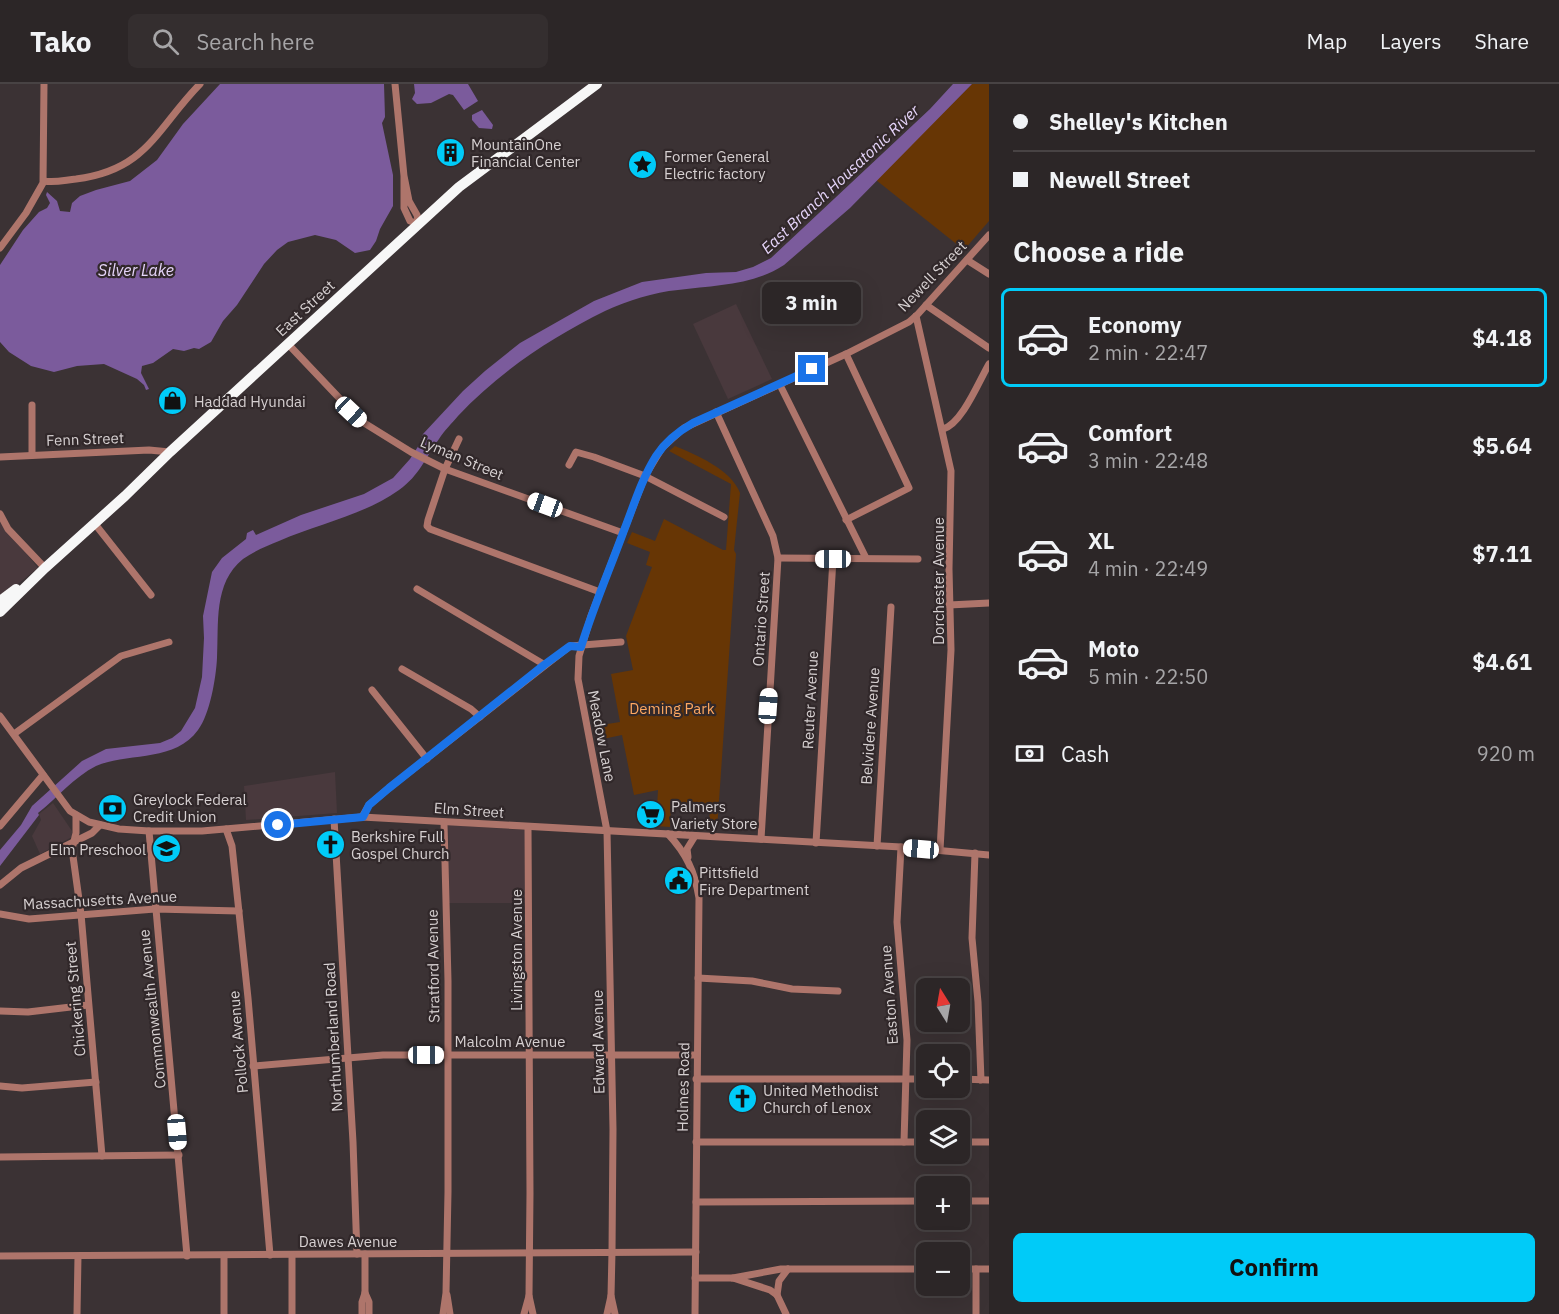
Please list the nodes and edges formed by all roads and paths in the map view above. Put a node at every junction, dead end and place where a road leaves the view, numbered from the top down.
1 (44, 84) edge
2 (200, 84) edge
3 (395, 84) edge
4 (597, 84) edge
5 (44, 181) junction
6 (419, 224) junction
7 (989, 235) edge
8 (0, 248) edge
9 (968, 260) junction
10 (989, 274) edge
11 (926, 305) junction
12 (916, 316) junction
13 (288, 344) junction
14 (989, 348) edge
15 (846, 354) junction
16 (989, 364) edge
17 (780, 385) junction
18 (32, 405) dead end
19 (716, 412) junction
20 (942, 429) junction
21 (459, 439) dead end
22 (170, 452) junction
23 (32, 455) junction
24 (0, 457) edge
25 (569, 465) dead end
26 (445, 469) junction
27 (645, 476) junction
28 (0, 514) edge
29 (724, 517) dead end
30 (846, 520) junction
31 (95, 524) junction
32 (623, 533) junction
33 (778, 558) junction
34 (866, 558) junction
35 (833, 559) junction
36 (918, 559) dead end
37 (45, 568) junction
38 (417, 589) dead end
39 (600, 592) junction
40 (151, 594) dead end
41 (0, 601) edge
42 (989, 603) edge
43 (949, 605) junction
44 (891, 607) dead end
45 (0, 612) edge
46 (169, 642) dead end
47 (621, 642) dead end
48 (581, 647) junction
49 (544, 665) junction
50 (402, 669) dead end
51 (372, 690) dead end
52 (0, 716) edge
53 (480, 717) junction
54 (14, 734) junction
55 (427, 759) junction
56 (45, 778) junction
57 (76, 815) junction
58 (363, 817) junction
59 (334, 819) junction
60 (444, 822) junction
61 (100, 825) junction
62 (0, 826) edge
63 (528, 827) junction
64 (226, 829) junction
65 (149, 831) junction
66 (607, 831) junction
67 (668, 834) junction
68 (695, 836) junction
69 (74, 840) junction
70 (761, 840) junction
71 (816, 843) junction
72 (877, 846) junction
73 (901, 847) junction
74 (940, 850) junction
75 (975, 853) junction
76 (989, 855) edge
77 (689, 862) junction
78 (0, 885) edge
79 (155, 909) junction
80 (239, 911) junction
81 (0, 914) edge
82 (81, 914) junction
83 (698, 978) junction
84 (838, 991) dead end
85 (88, 1005) junction
86 (0, 1011) edge
87 (612, 1054) junction
88 (447, 1055) junction
89 (530, 1055) junction
90 (696, 1055) junction
91 (347, 1058) junction
92 (253, 1066) junction
93 (696, 1079) junction
94 (906, 1079) junction
95 (916, 1079) edge
96 (970, 1079) edge
97 (985, 1080) edge
98 (96, 1082) junction
99 (0, 1086) edge
100 (696, 1142) junction
101 (904, 1142) junction
102 (916, 1142) edge
103 (970, 1142) edge
104 (989, 1142) edge
105 (179, 1155) junction
106 (102, 1156) junction
107 (0, 1157) edge
108 (916, 1201) edge
109 (989, 1201) edge
110 (696, 1202) junction
111 (970, 1202) edge
112 (612, 1252) junction
113 (696, 1252) junction
114 (292, 1254) junction
115 (361, 1254) junction
116 (447, 1254) junction
117 (529, 1254) junction
118 (270, 1255) junction
119 (0, 1256) edge
120 (78, 1256) junction
121 (187, 1256) junction
122 (224, 1256) junction
123 (788, 1269) junction
124 (916, 1269) edge
125 (970, 1269) edge
126 (976, 1269) junction
127 (989, 1269) edge
128 (695, 1278) junction
129 (733, 1278) junction
130 (365, 1293) junction
131 (446, 1293) junction
132 (777, 1294) junction
133 (529, 1296) junction
134 (611, 1296) junction
135 (77, 1314) edge
136 (224, 1314) edge
137 (292, 1314) edge
138 (362, 1314) edge
139 (369, 1314) edge
140 (443, 1314) edge
141 (450, 1314) edge
142 (524, 1314) edge
143 (533, 1314) edge
144 (607, 1314) edge
145 (615, 1314) edge
146 (695, 1314) edge
147 (786, 1314) edge
148 (976, 1314) edge

1 - 5 street
2 - 5 street
3 - 6 street
4 - 6 highway, East Street
5 - 8 street
6 - 13 highway, East Street
7 - 9 street, Newell Street
9 - 10 street
9 - 11 street, Newell Street
11 - 12 street, Newell Street
11 - 14 street
12 - 15 street, Newell Street
12 - 20 street, Dorchester Avenue
13 - 22 highway, East Street
13 - 26 street, Lyman Street
15 - 17 street, Newell Street
15 - 30 street
16 - 20 street
17 - 19 street, Newell Street
17 - 30 street
18 - 23 street
19 - 27 street, Newell Street
19 - 33 street, Ontario Street
20 - 43 street, Dorchester Avenue
21 - 26 street
22 - 23 street, Fenn Street
22 - 31 highway, East Street
23 - 24 street, Fenn Street
25 - 27 street
26 - 32 street, Lyman Street
26 - 39 street
27 - 29 street
27 - 32 street, Newell Street
28 - 37 street
30 - 34 street
31 - 37 highway, East Street
31 - 40 street
32 - 39 street, Newell Street
33 - 35 street
33 - 70 street, Ontario Street
34 - 35 street
34 - 36 street
35 - 71 street, Reuter Avenue
37 - 41 highway, East Street
37 - 45 highway, East Street
38 - 49 street
39 - 48 street, Newell Street
42 - 43 street
43 - 74 street, Dorchester Avenue
44 - 72 street, Belvidere Avenue
46 - 54 street
47 - 48 street
48 - 49 street
48 - 66 street, Meadow Lane
49 - 53 street
50 - 53 street
51 - 55 street
52 - 54 street, Elm Street
53 - 55 street
54 - 56 street, Elm Street
55 - 58 street
56 - 57 street, Elm Street
56 - 62 street
57 - 61 street, Elm Street
57 - 69 street, Chickering Street
58 - 59 street, Elm Street
58 - 60 street, Elm Street
59 - 64 street, Elm Street
59 - 91 street, Northumberland Road
60 - 63 street, Elm Street
60 - 88 street, Stratford Avenue
61 - 65 street, Elm Street
61 - 69 street
63 - 66 street, Elm Street
63 - 89 street, Livingston Avenue
64 - 65 street, Elm Street
64 - 80 street, Pollock Avenue
65 - 79 street, Commonwealth Avenue
66 - 67 street, Elm Street
66 - 87 street, Edward Avenue
67 - 68 street, Elm Street
67 - 77 street, Holmes Road
68 - 70 street, Elm Street
68 - 77 street
69 - 78 street
69 - 82 street, Chickering Street
70 - 71 street, Elm Street
71 - 72 street, Elm Street
72 - 73 street, Elm Street
73 - 74 street, Elm Street
73 - 94 street, Easton Avenue
74 - 75 street, Elm Street
75 - 76 street, Elm Street
75 - 97 street
77 - 83 street, Holmes Road
79 - 80 street, Massachusetts Avenue
79 - 82 street, Massachusetts Avenue
79 - 105 street, Commonwealth Avenue
80 - 92 street, Pollock Avenue
81 - 82 street, Massachusetts Avenue
82 - 85 street, Chickering Street
83 - 84 street
83 - 90 street, Holmes Road
85 - 86 street
85 - 98 street, Chickering Street
87 - 89 street, Malcolm Avenue
87 - 90 street, Malcolm Avenue
87 - 112 street, Edward Avenue
88 - 89 street, Malcolm Avenue
88 - 91 street, Malcolm Avenue
88 - 116 street, Stratford Avenue
89 - 117 street, Livingston Avenue
90 - 93 street, Holmes Road
91 - 92 street, Malcolm Avenue
91 - 115 street, Northumberland Road
92 - 118 street, Pollock Avenue
93 - 94 street
93 - 100 street, Holmes Road
94 - 95 street
94 - 101 street, Easton Avenue
96 - 97 street
98 - 99 street
98 - 106 street, Chickering Street
100 - 101 street
100 - 110 street, Holmes Road
101 - 102 street
103 - 104 street
105 - 106 street
105 - 121 street, Commonwealth Avenue
106 - 107 street
108 - 110 street
109 - 111 street
110 - 113 street, Holmes Road
112 - 113 street, Dawes Avenue
112 - 117 street, Dawes Avenue
112 - 134 street, Edward Avenue
113 - 128 street, Holmes Road
114 - 115 street, Dawes Avenue
114 - 118 street, Dawes Avenue
114 - 137 street
115 - 116 street, Dawes Avenue
115 - 130 street, Northumberland Road
116 - 117 street, Dawes Avenue
116 - 131 street, Stratford Avenue
117 - 133 street, Livingston Avenue
118 - 122 street, Dawes Avenue
119 - 120 street, Dawes Avenue
120 - 121 street, Dawes Avenue
120 - 135 street
121 - 122 street, Dawes Avenue
122 - 136 street
123 - 124 street
123 - 129 street
123 - 132 street
125 - 126 street
126 - 127 street
126 - 148 street
128 - 129 street
128 - 146 street, Holmes Road
129 - 132 street
130 - 138 street
130 - 139 street
131 - 140 street
131 - 141 street
132 - 147 street
133 - 142 street
133 - 143 street
134 - 144 street
134 - 145 street

